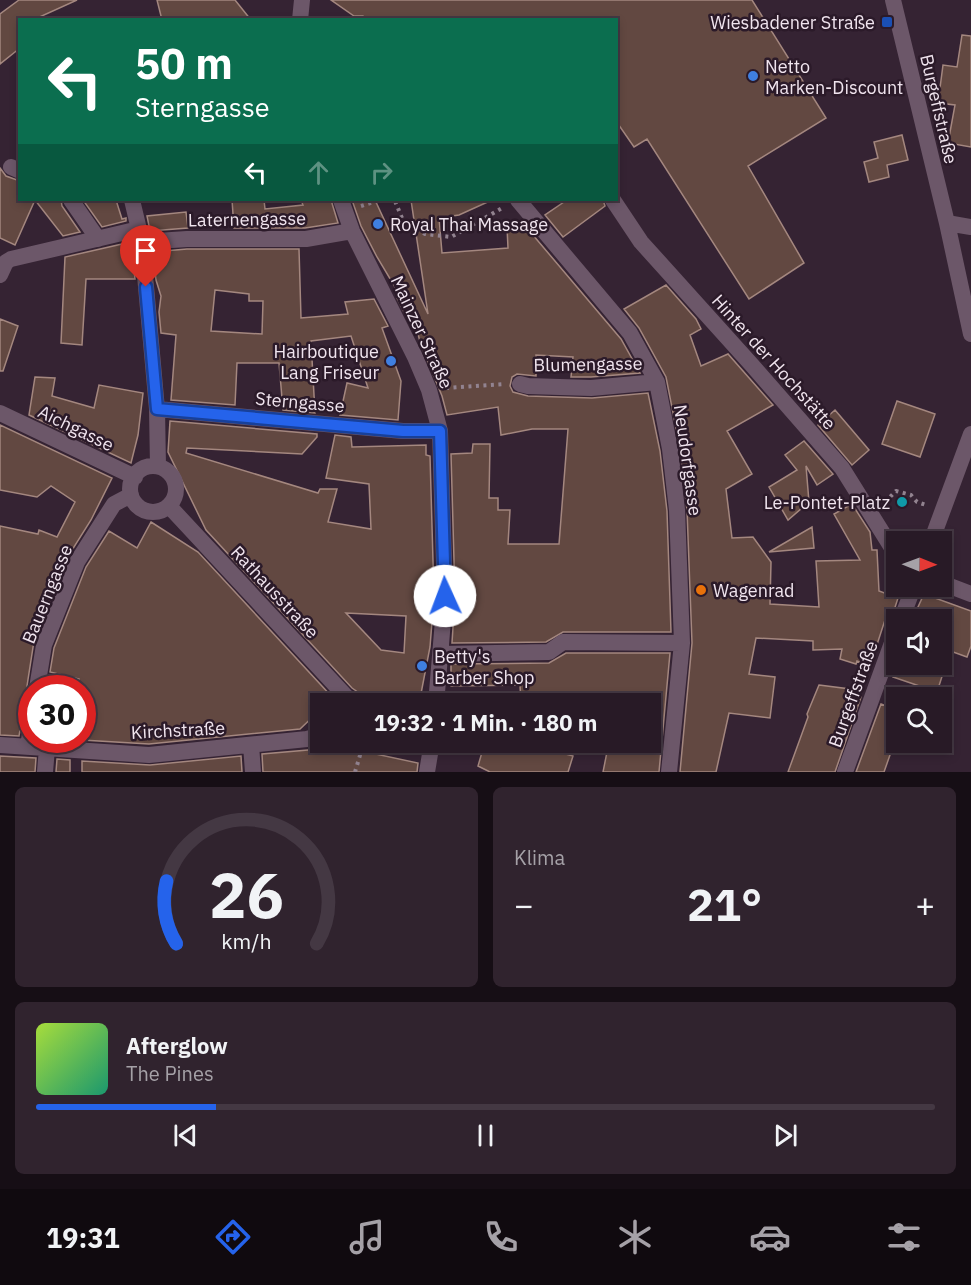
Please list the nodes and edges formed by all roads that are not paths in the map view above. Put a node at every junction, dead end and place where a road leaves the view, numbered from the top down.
1 (302, 0) edge
2 (893, 0) edge
3 (300, 18) edge
4 (72, 201) edge
5 (132, 201) edge
6 (341, 201) edge
7 (614, 201) edge
8 (513, 202) edge
9 (947, 223) junction
10 (971, 227) edge
11 (352, 231) junction
12 (141, 235) junction
13 (98, 239) junction
14 (0, 275) edge
15 (971, 334) edge
16 (657, 382) junction
17 (520, 384) road end
18 (157, 409) junction
19 (0, 413) edge
20 (440, 431) junction
21 (970, 437) edge
22 (158, 466) junction
23 (135, 477) junction
24 (131, 495) junction
25 (169, 506) junction
26 (935, 531) edge
27 (886, 538) edge
28 (952, 587) edge
29 (971, 594) edge
30 (682, 643) junction
31 (441, 654) junction
32 (886, 659) edge
33 (39, 675) edge
34 (343, 693) edge
35 (437, 693) edge
36 (310, 738) edge
37 (0, 745) edge
38 (251, 745) junction
39 (18, 746) edge
40 (96, 751) edge
41 (46, 753) edge
42 (430, 753) edge
43 (45, 772) edge
44 (253, 772) edge
45 (427, 772) edge
46 (669, 772) edge
47 (845, 772) edge

1 - 3 street
2 - 9 street, Burgeffstraße
4 - 13 street
5 - 12 street
6 - 11 street, Mainzer Straße
7 - 27 street, Hinter der Hochstätte
8 - 16 street, Neudorfgasse
9 - 10 street
9 - 15 street, Burgeffstraße
11 - 12 street, Laternengasse
11 - 20 street, Mainzer Straße
12 - 13 street, Laternengasse
12 - 18 street
13 - 14 street, Laternengasse
16 - 17 street, Blumengasse
16 - 30 street, Neudorfgasse
18 - 20 street, Sterngasse
18 - 22 street
19 - 23 street, Aichgasse
20 - 31 street, Mainzer Straße
21 - 26 street
22 - 23 street
22 - 25 street
23 - 24 street
24 - 25 street
24 - 33 street, Bauerngasse
25 - 34 street, Rathausstraße
28 - 29 street
30 - 31 street
30 - 46 street, Neudorfgasse
31 - 35 street, Mainzer Straße
32 - 47 street, Burgeffstraße
36 - 38 street, Kirchstraße
37 - 39 street, Kirchstraße
38 - 40 street, Kirchstraße
38 - 44 street, Kirchstraße
41 - 43 street
42 - 45 street

